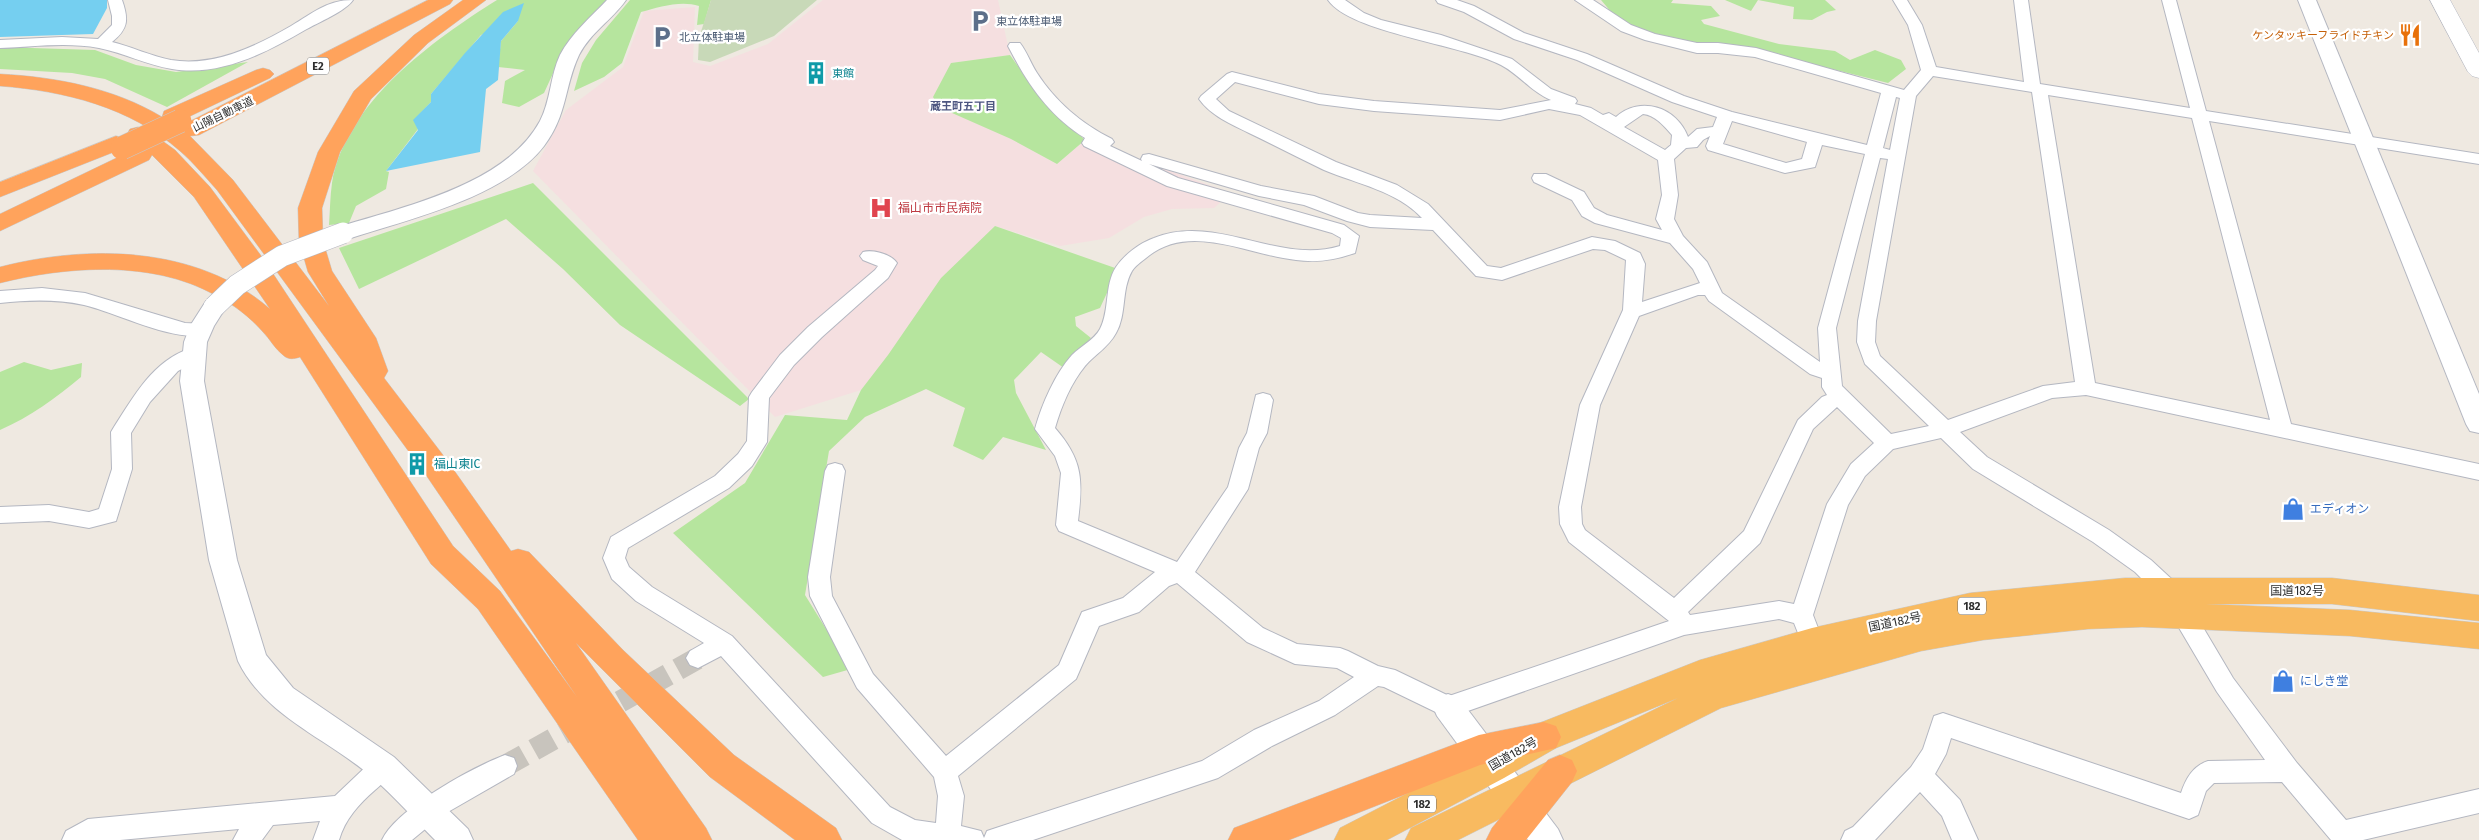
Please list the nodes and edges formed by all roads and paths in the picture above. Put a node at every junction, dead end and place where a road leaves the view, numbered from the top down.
1 (115, 0) edge
2 (346, 0) edge
3 (415, 0) edge
4 (443, 0) edge
5 (476, 0) edge
6 (616, 0) edge
7 (1335, 0) edge
8 (1443, 0) edge
9 (1582, 0) edge
10 (1900, 0) edge
11 (2020, 0) edge
12 (2169, 0) edge
13 (2307, 0) edge
14 (2440, 0) edge
15 (0, 44) edge
16 (101, 44) junction
17 (1016, 46) dead end
18 (1929, 71) junction
19 (2479, 72) edge
20 (0, 80) edge
21 (2036, 88) junction
22 (0, 92) edge
23 (1899, 93) junction
24 (1726, 115) junction
25 (2198, 115) junction
26 (181, 122) junction
27 (1615, 127) junction
28 (1719, 132) junction
29 (1094, 137) junction
30 (1816, 139) junction
31 (2364, 141) junction
32 (1680, 142) junction
33 (126, 149) junction
34 (1874, 151) junction
35 (1896, 156) junction
36 (1666, 158) junction
37 (2479, 159) edge
38 (1540, 178) dead end
39 (0, 190) edge
40 (0, 207) edge
41 (0, 223) edge
42 (1440, 225) junction
43 (1676, 239) junction
44 (869, 256) dead end
45 (0, 275) edge
46 (1712, 289) junction
47 (0, 297) edge
48 (1632, 310) junction
49 (207, 318) junction
50 (192, 355) junction
51 (1831, 374) junction
52 (2086, 388) junction
53 (1841, 399) junction
54 (1263, 400) dead end
55 (386, 401) junction
56 (354, 418) junction
57 (2479, 424) edge
58 (1943, 430) junction
59 (2283, 431) junction
60 (1887, 443) junction
61 (834, 471) dead end
62 (2479, 472) edge
63 (0, 515) edge
64 (481, 529) junction
65 (442, 555) junction
66 (1180, 573) junction
67 (2177, 604) junction
68 (2479, 608) edge
69 (1680, 618) junction
70 (1807, 628) junction
71 (2479, 636) edge
72 (724, 643) junction
73 (698, 658) tunnel mouth
74 (1375, 676) junction
75 (1448, 707) junction
76 (1486, 758) junction
77 (505, 766) tunnel mouth
78 (383, 768) junction
79 (944, 772) junction
80 (2288, 772) junction
81 (1920, 775) junction
82 (2479, 800) edge
83 (342, 807) junction
84 (428, 812) junction
85 (267, 813) junction
86 (1529, 816) edge
87 (2344, 837) edge
88 (946, 838) junction
89 (75, 840) edge
90 (246, 840) edge
91 (326, 840) edge
92 (395, 840) edge
93 (457, 840) edge
94 (639, 840) edge
95 (659, 840) edge
96 (694, 840) edge
97 (824, 840) edge
98 (972, 840) edge
99 (996, 840) edge
100 (1246, 840) edge
101 (1352, 840) edge
102 (1423, 840) edge
103 (1504, 840) edge
104 (1854, 840) edge
105 (1965, 840) edge

1 - 16 street
2 - 16 street
3 - 26 highway
4 - 26 highway, 山陽自動車道 / E2
5 - 55 highway
6 - 49 street, bridge
7 - 27 street
8 - 24 street
9 - 23 street
10 - 18 street
11 - 21 street
12 - 25 street
13 - 31 street
14 - 19 main road
15 - 16 street
17 - 29 street
18 - 21 street
18 - 23 street
20 - 55 highway
21 - 25 street
21 - 52 street
22 - 56 highway
23 - 34 street
23 - 35 street
24 - 28 street
24 - 30 street
25 - 31 street
25 - 59 street
26 - 33 highway, 山陽自動車道 / E2
27 - 32 street
27 - 36 street
27 - 42 street
28 - 30 street
28 - 32 street
29 - 42 street
29 - 66 street
30 - 34 street
31 - 37 street
31 - 57 street
32 - 36 street
33 - 39 highway
33 - 40 highway, 山陽自動車道 / E2
33 - 41 highway, 山陽自動車道 / E2
34 - 35 street
34 - 51 street
35 - 58 street
36 - 43 street
38 - 43 street
42 - 48 street
43 - 46 street
44 - 72 street
45 - 56 highway
46 - 48 street
46 - 51 street
47 - 49 street
48 - 69 street
49 - 50 street
50 - 63 street
50 - 78 street
51 - 53 street
52 - 58 street
52 - 59 street
53 - 60 street
53 - 69 street
54 - 66 street
55 - 64 highway
56 - 65 highway
58 - 60 street
58 - 67 street
59 - 62 street
60 - 70 street
61 - 79 street
64 - 96 highway
64 - 97 highway
65 - 94 highway
65 - 95 highway
66 - 74 street
66 - 79 street
67 - 68 highway, 国道182号 / 182
67 - 70 highway, 国道182号 / 182
67 - 71 highway, 国道182号 / 182
67 - 80 street
67 - 86 highway, 国道182号 / 182
69 - 70 street
69 - 75 street
70 - 76 highway, 国道182号 / 182
72 - 73 street
72 - 88 street
74 - 75 street
74 - 99 street
75 - 76 street
76 - 86 street
76 - 100 highway
76 - 101 highway, 国道182号 / 182
77 - 84 street
78 - 83 street
78 - 84 street
79 - 88 street
80 - 81 street
80 - 87 street
81 - 104 street
81 - 105 street
82 - 87 street
83 - 85 street
83 - 91 street
84 - 92 street
84 - 93 street
85 - 89 street
85 - 90 street
86 - 102 highway, 182
86 - 103 highway
88 - 98 street

